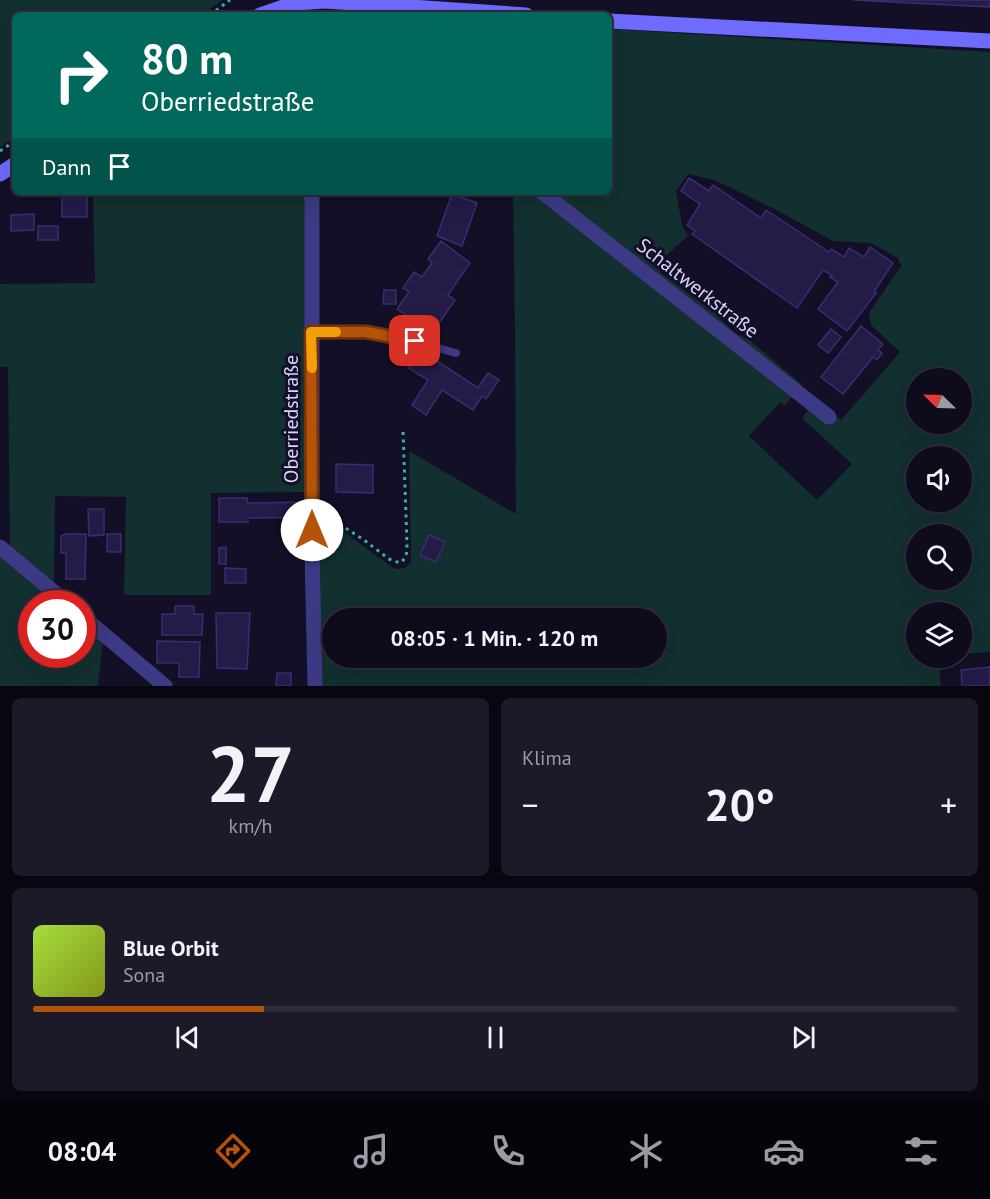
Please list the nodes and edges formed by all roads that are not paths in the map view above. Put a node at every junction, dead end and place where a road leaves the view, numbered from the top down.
1 (325, 1) edge
2 (296, 6) edge
3 (380, 9) edge
4 (266, 12) edge
5 (453, 12) edge
6 (612, 21) edge
7 (990, 41) edge
8 (312, 195) edge
9 (546, 195) edge
10 (311, 332) junction
11 (456, 352) dead end
12 (829, 417) dead end
13 (0, 547) edge
14 (51, 590) edge
15 (96, 628) edge
16 (165, 686) edge
17 (315, 686) edge

1 - 2 street
1 - 3 street
2 - 4 street
3 - 5 street
6 - 7 street
8 - 10 street, Oberriedstraße
9 - 12 street, Schaltwerkstraße
10 - 11 lane, Oberriedstraße
10 - 17 street, Oberriedstraße
13 - 14 street
15 - 16 street

